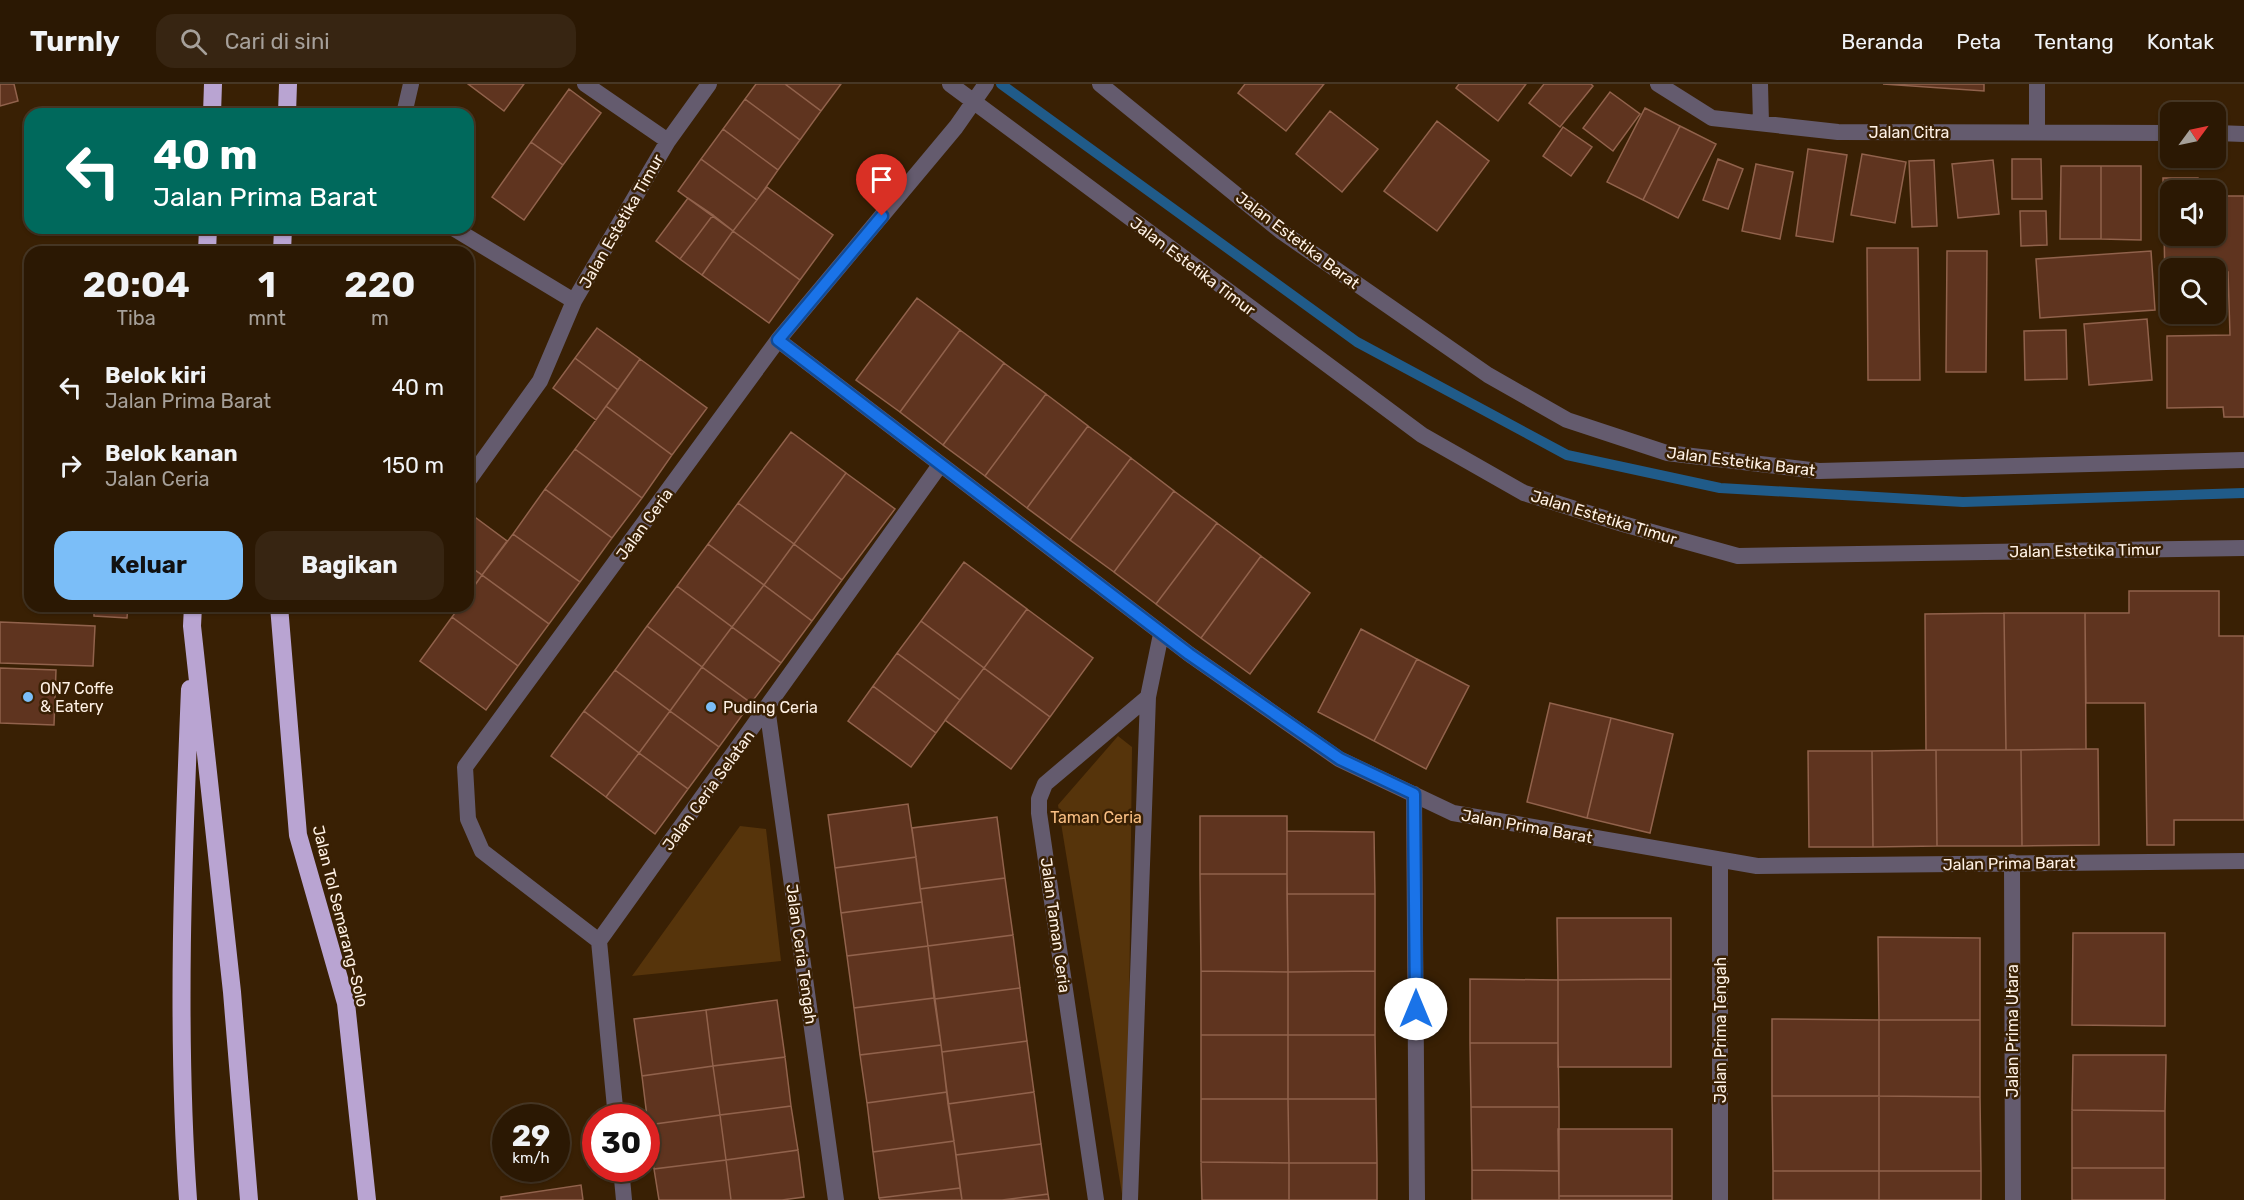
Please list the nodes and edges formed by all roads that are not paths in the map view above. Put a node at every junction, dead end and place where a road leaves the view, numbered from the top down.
1 (213, 84) edge
2 (288, 84) edge
3 (411, 84) edge
4 (585, 84) edge
5 (709, 84) edge
6 (950, 84) edge
7 (1100, 84) edge
8 (1659, 84) edge
9 (1760, 84) edge
10 (2037, 84) edge
11 (979, 93) edge
12 (212, 108) edge
13 (287, 108) edge
14 (405, 108) edge
15 (1761, 123) junction
16 (2037, 132) junction
17 (2160, 133) edge
18 (2226, 133) edge
19 (2244, 134) edge
20 (668, 141) junction
21 (463, 234) edge
22 (574, 301) junction
23 (778, 340) junction
24 (2244, 460) edge
25 (940, 465) junction
26 (474, 473) edge
27 (2244, 548) edge
28 (193, 612) edge
29 (279, 612) edge
30 (192, 626) junction
31 (1161, 634) junction
32 (1148, 698) junction
33 (767, 707) junction
34 (1414, 794) junction
35 (1720, 860) junction
36 (2244, 861) edge
37 (2012, 862) junction
38 (599, 941) junction
39 (615, 1104) edge
40 (622, 1182) edge
41 (188, 1200) edge
42 (249, 1200) edge
43 (367, 1200) edge
44 (624, 1200) edge
45 (836, 1200) edge
46 (1096, 1200) edge
47 (1130, 1200) edge
48 (1417, 1200) edge
49 (1720, 1200) edge
50 (2013, 1200) edge

1 - 12 highway
2 - 13 highway
3 - 14 street
4 - 20 street, Jalan Estetika Timur
5 - 20 street, Jalan Estetika Timur
6 - 11 street, Jalan Estetika Timur
7 - 24 street, Jalan Estetika Barat
8 - 15 street, Jalan Citra
9 - 15 street
10 - 16 street
11 - 23 street, Jalan Ceria
11 - 27 street, Jalan Estetika Timur
15 - 16 street, Jalan Citra
16 - 17 street, Jalan Citra
18 - 19 street
20 - 22 street, Jalan Estetika Timur
21 - 22 street, Jalan Estetika Timur
22 - 26 street, Jalan Estetika Timur
23 - 25 street, Jalan Prima Barat
23 - 38 street, Jalan Ceria
25 - 31 street, Jalan Prima Barat
25 - 33 street, Jalan Ceria Selatan
28 - 30 highway
29 - 43 highway, Jalan Tol Semarang–Solo
30 - 41 highway
30 - 42 highway
31 - 32 street
31 - 34 street, Jalan Prima Barat
32 - 46 street, Jalan Taman Ceria
32 - 47 street
33 - 38 street, Jalan Ceria Selatan
33 - 45 street, Jalan Ceria Tengah
34 - 35 street, Jalan Prima Barat
34 - 48 street
35 - 37 street, Jalan Prima Barat
35 - 49 street, Jalan Prima Tengah
36 - 37 street, Jalan Prima Barat
37 - 50 street, Jalan Prima Utara
38 - 39 street
40 - 44 street

